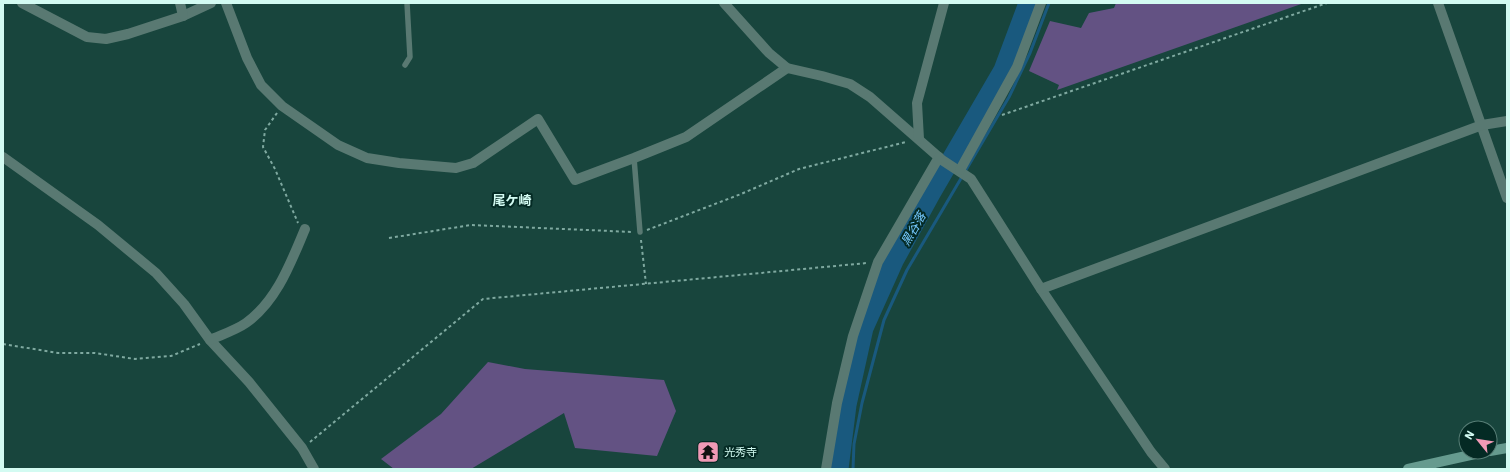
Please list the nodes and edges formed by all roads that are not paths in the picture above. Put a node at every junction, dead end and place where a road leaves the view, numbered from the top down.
1 (22, 3) edge
2 (180, 3) edge
3 (211, 3) edge
4 (226, 3) edge
5 (407, 3) edge
6 (724, 3) edge
7 (944, 3) edge
8 (1041, 3) edge
9 (1438, 3) edge
10 (183, 16) junction
11 (405, 65) dead end
12 (786, 68) junction
13 (1507, 121) edge
14 (1482, 125) junction
15 (919, 139) junction
16 (3, 157) edge
17 (634, 158) junction
18 (941, 158) junction
19 (957, 169) junction
20 (1507, 198) edge
21 (305, 229) road end
22 (640, 232) road end
23 (1041, 289) junction
24 (210, 340) junction
25 (1458, 458) edge
26 (314, 469) edge
27 (826, 469) edge
28 (1165, 469) edge
29 (1408, 469) edge

1 - 10 street
2 - 10 street
3 - 10 street
4 - 17 street
5 - 11 lane
6 - 12 street
7 - 15 street
8 - 19 street
9 - 14 street
12 - 15 street
12 - 17 street
13 - 14 street
14 - 20 street
14 - 23 street
15 - 18 street
16 - 24 street
17 - 22 lane
18 - 19 street
18 - 27 street
19 - 23 street
21 - 24 street
23 - 28 street
24 - 26 street
25 - 29 main road

